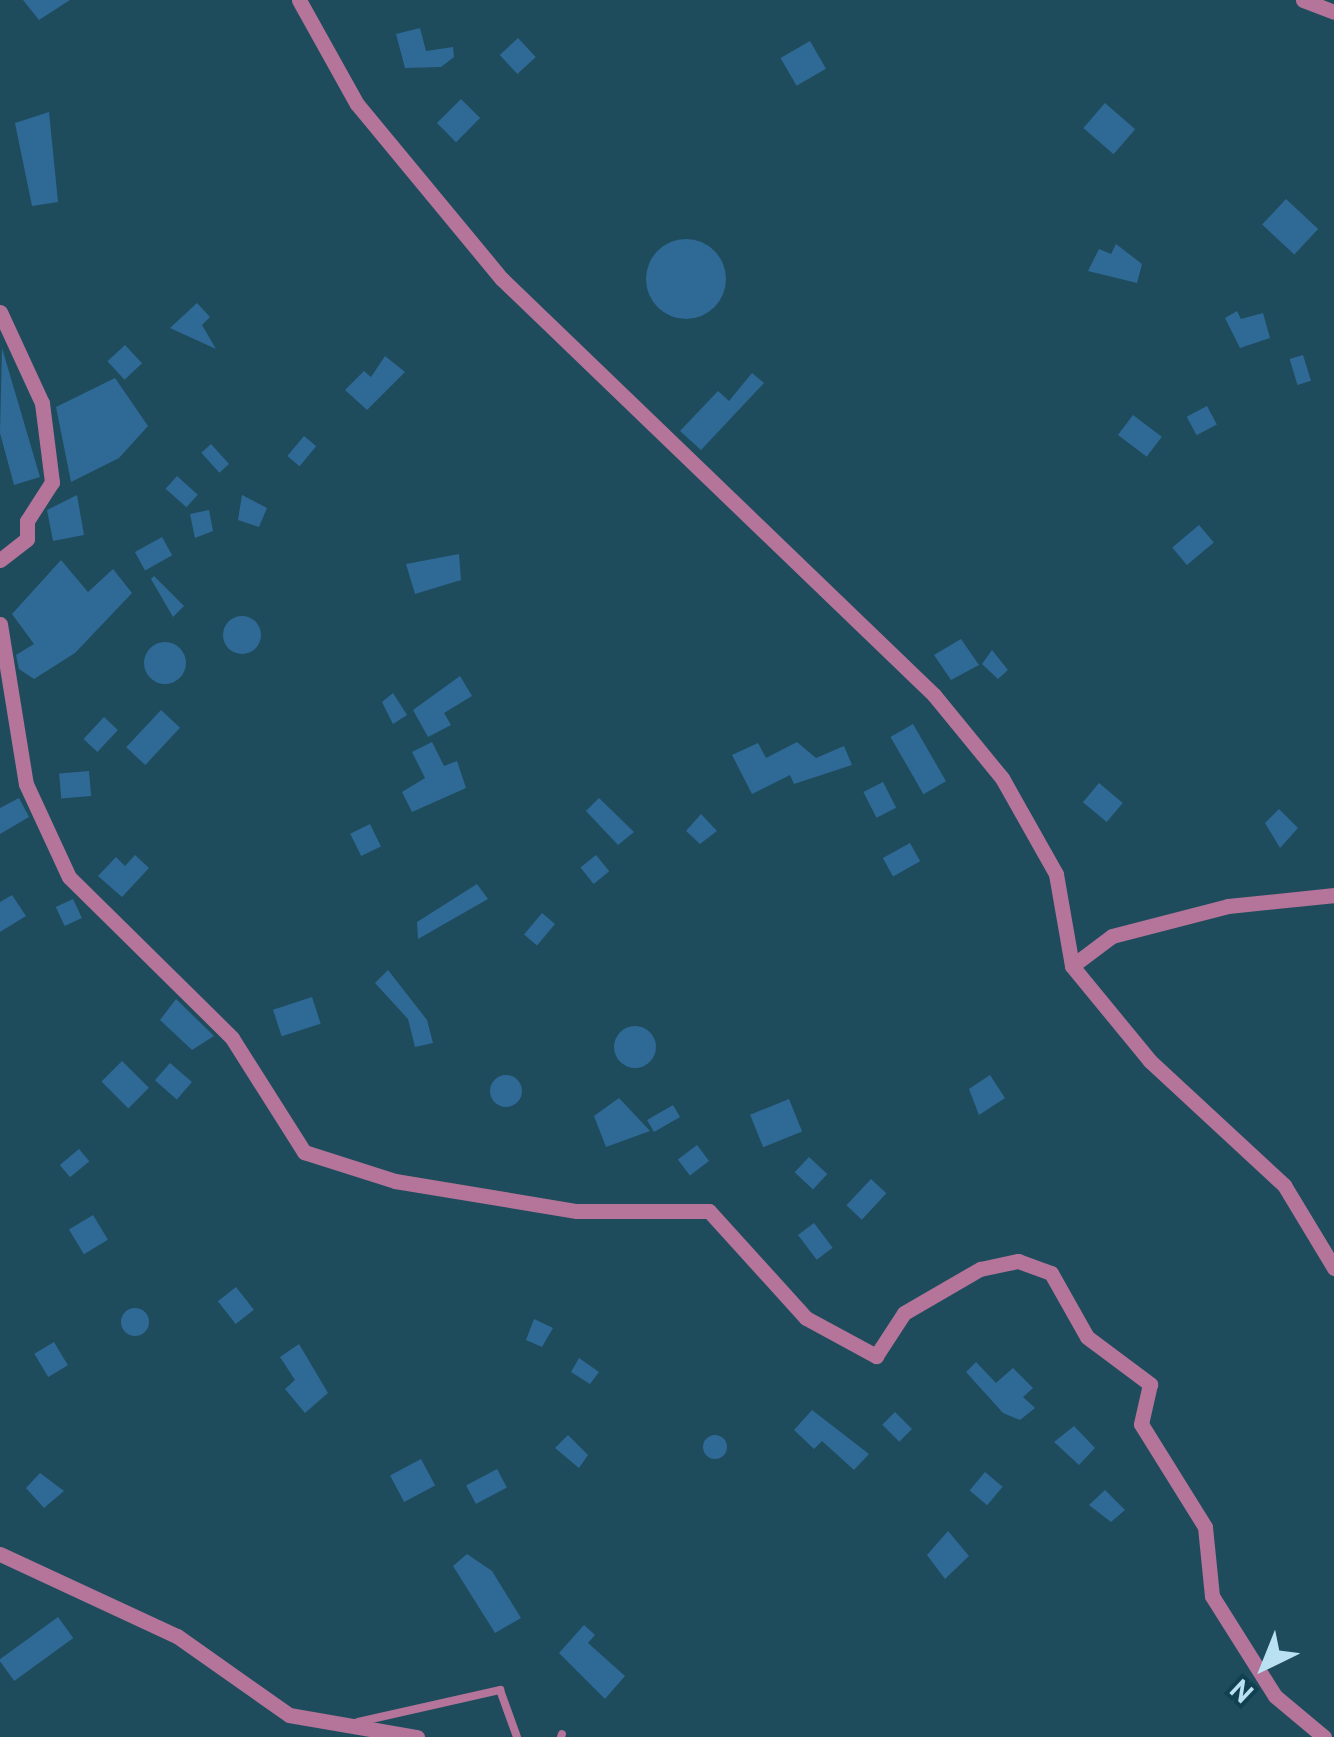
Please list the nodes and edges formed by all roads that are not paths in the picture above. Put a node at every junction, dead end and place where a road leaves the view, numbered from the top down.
1 (299, 0) edge
2 (1302, 0) edge
3 (1334, 12) edge
4 (0, 312) edge
5 (0, 560) edge
6 (0, 624) edge
7 (1334, 895) edge
8 (1072, 966) junction
9 (1334, 1268) edge
10 (0, 1554) edge
11 (350, 1724) junction
12 (417, 1737) edge
13 (517, 1737) edge
14 (1324, 1737) edge

1 - 8 street
2 - 3 street
4 - 5 street
6 - 14 street
7 - 8 street
8 - 9 street
10 - 11 street
11 - 12 street
11 - 13 lane

